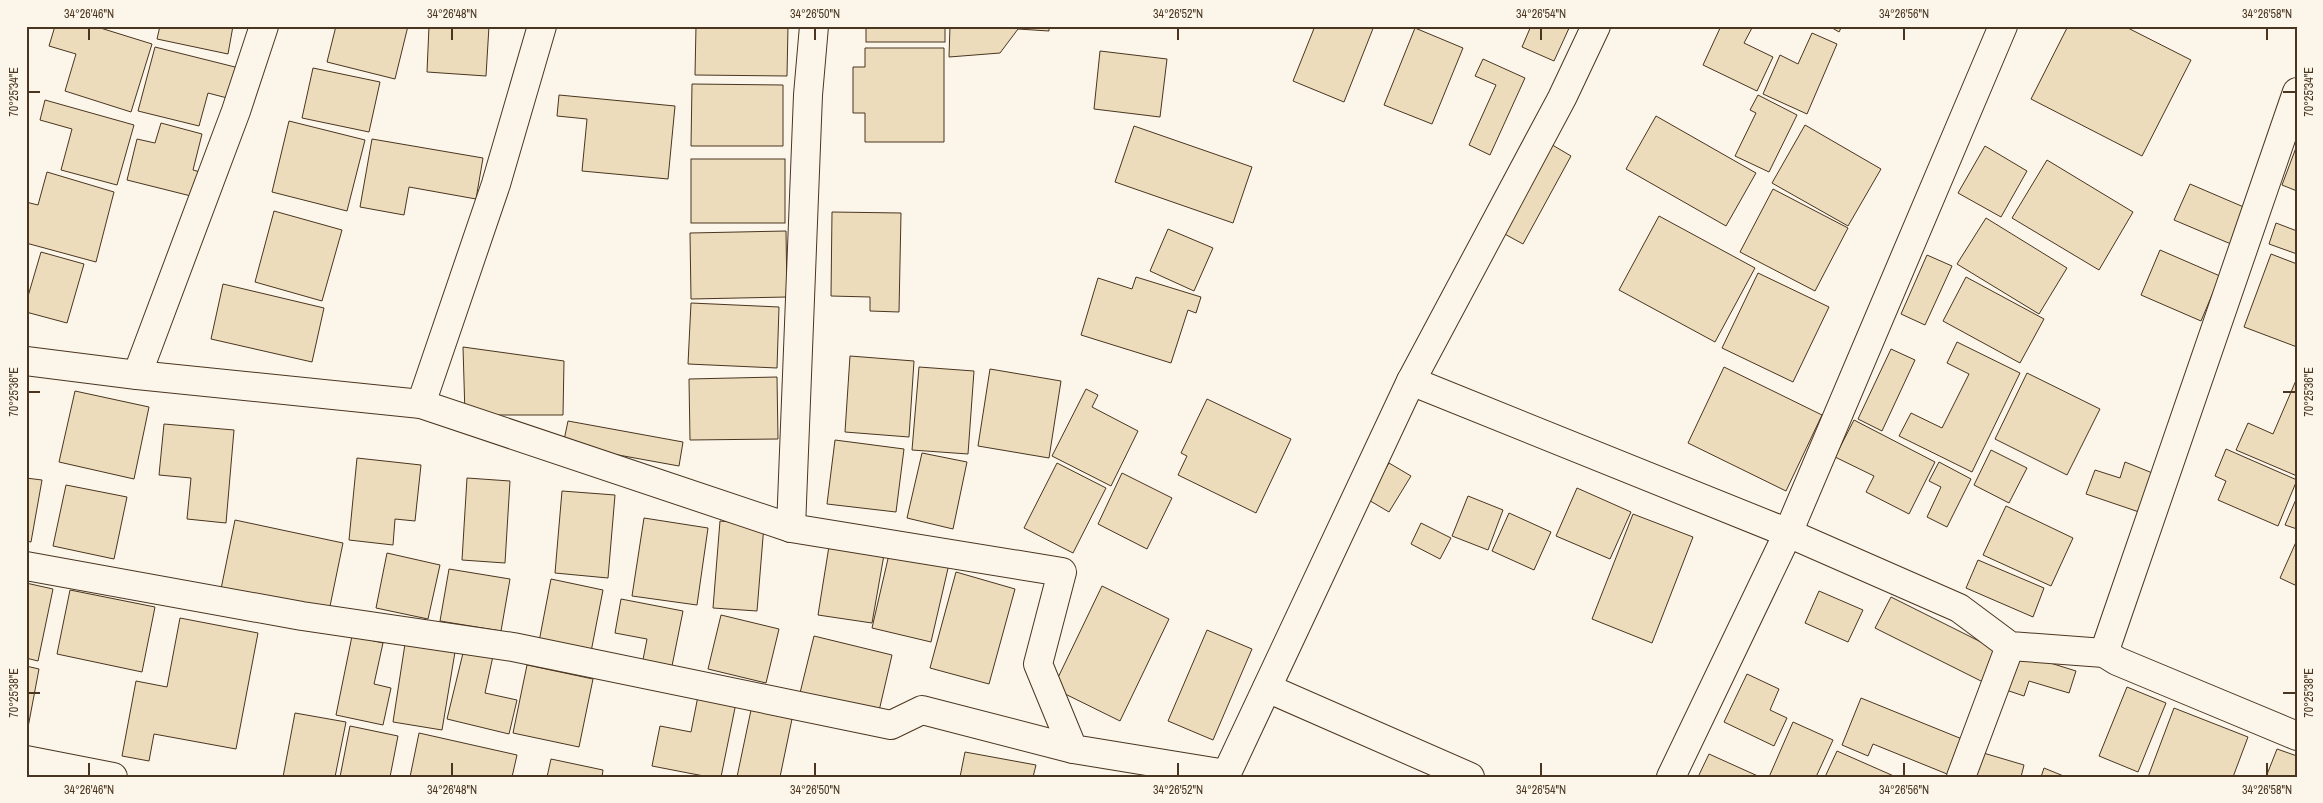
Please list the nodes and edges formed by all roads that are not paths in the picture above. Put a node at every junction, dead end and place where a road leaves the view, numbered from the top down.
1 (264, 26) edge
2 (542, 26) edge
3 (814, 26) edge
4 (1596, 26) edge
5 (2003, 26) edge
6 (2297, 92) edge
7 (26, 361) edge
8 (137, 375) junction
9 (1411, 381) junction
10 (421, 404) junction
11 (791, 528) junction
12 (1788, 533) junction
13 (26, 566) edge
14 (2010, 646) junction
15 (2104, 653) junction
16 (1267, 688) junction
17 (2297, 736) edge
18 (1073, 749) junction
19 (26, 760) edge
20 (1225, 776) edge
21 (114, 777) edge
22 (1470, 777) edge
23 (1671, 777) edge
24 (1961, 777) edge

1 - 8 street
2 - 10 street
3 - 11 street
4 - 9 street
5 - 12 street
6 - 15 street
7 - 8 street
8 - 10 street
9 - 12 street
9 - 16 street
10 - 11 street
11 - 18 street
12 - 14 street
12 - 23 street
13 - 18 street
14 - 15 street
14 - 24 street
15 - 17 street
16 - 20 street
16 - 22 street
18 - 20 street
19 - 21 street

